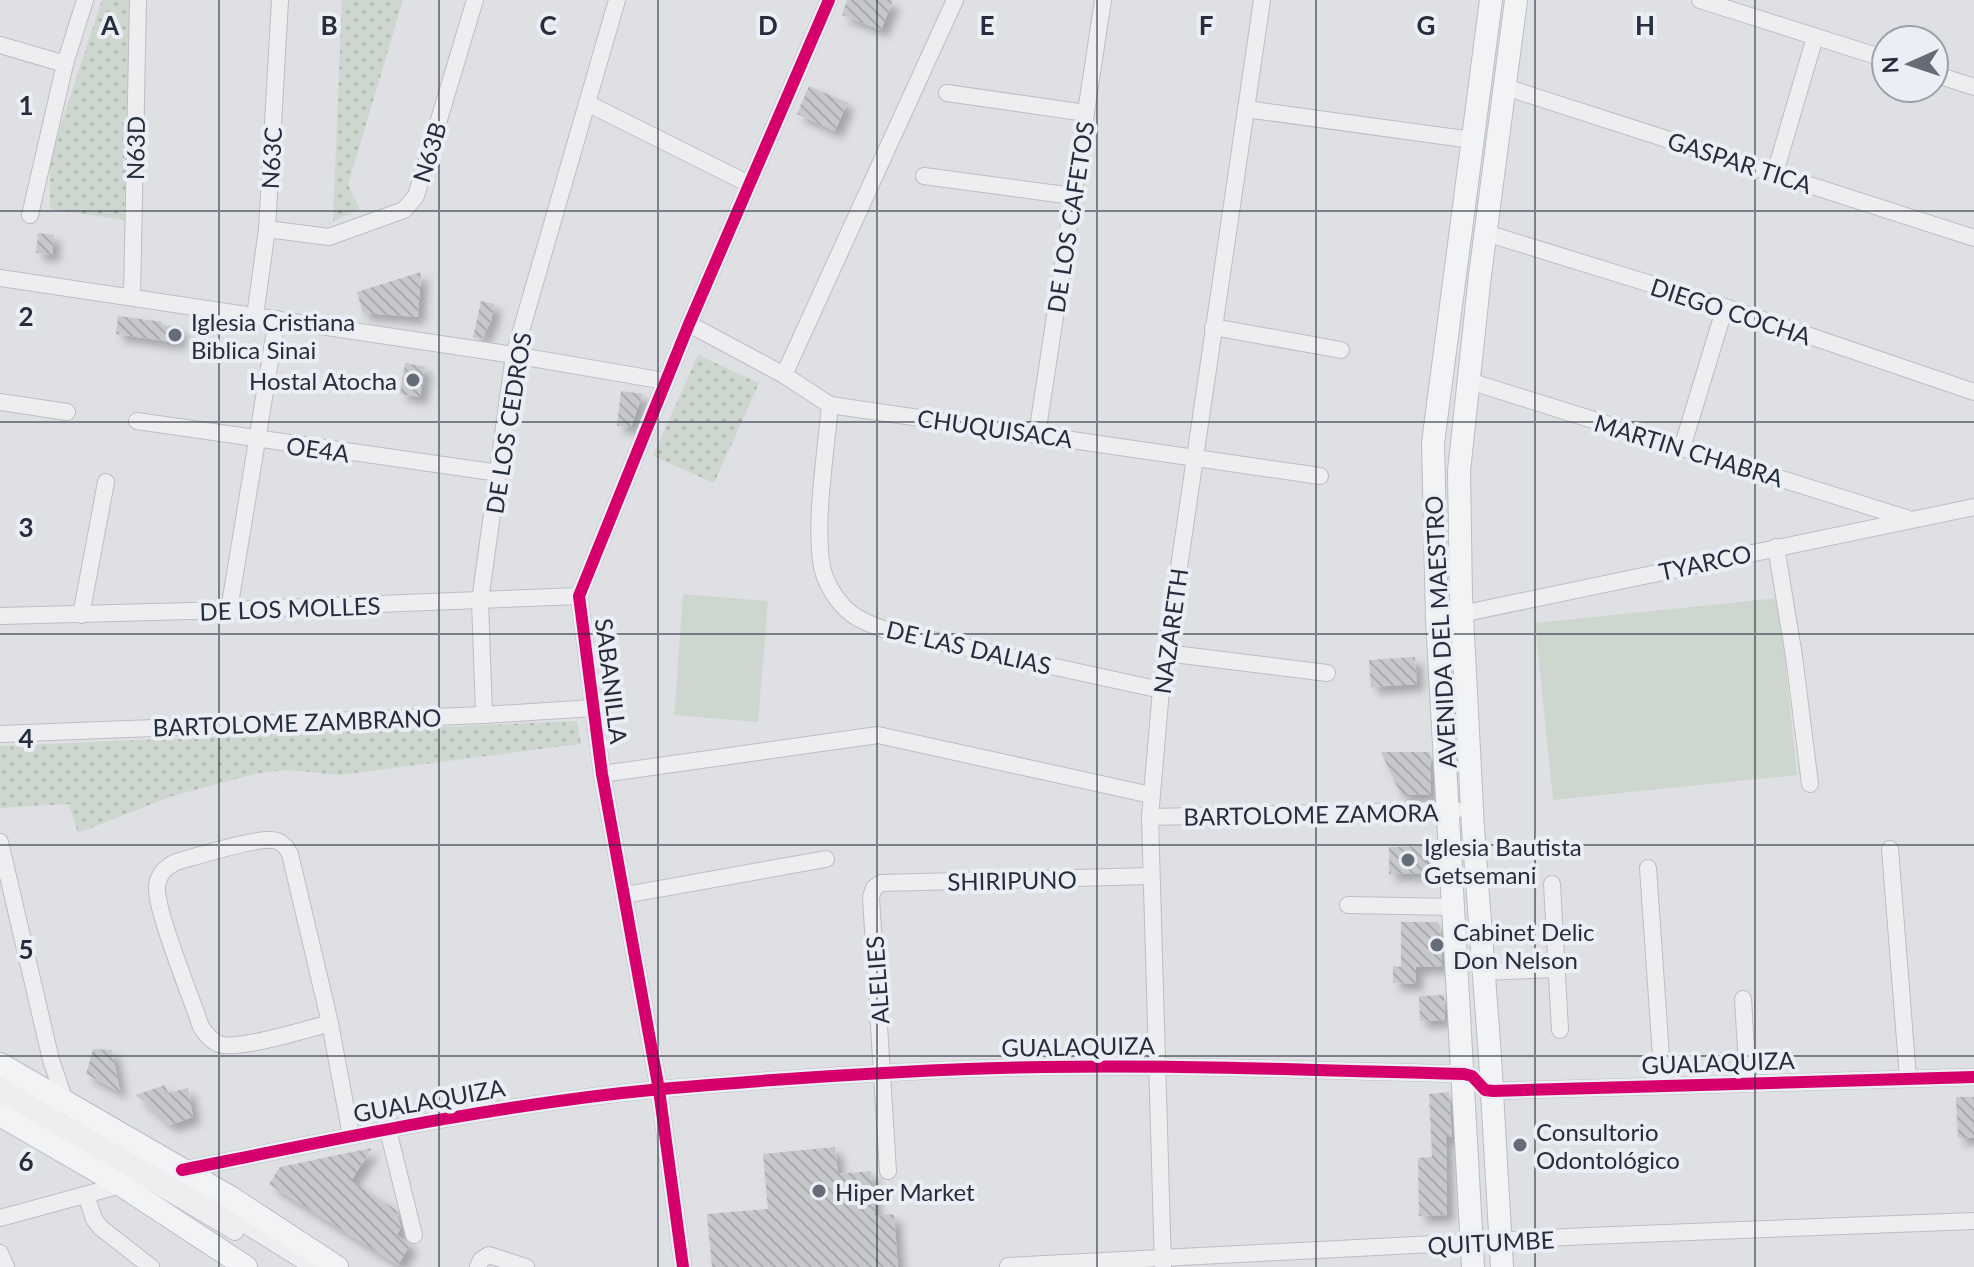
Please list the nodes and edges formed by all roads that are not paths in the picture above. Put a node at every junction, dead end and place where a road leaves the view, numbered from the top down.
1 (85, 0) edge
2 (138, 0) edge
3 (280, 0) edge
4 (475, 0) edge
5 (617, 0) edge
6 (829, 0) edge
7 (955, 0) edge
8 (1103, 0) edge
9 (1262, 0) edge
10 (1491, 0) edge
11 (1516, 0) edge
12 (1700, 0) edge
13 (1815, 37) junction
14 (1485, 41) junction
15 (0, 45) edge
16 (1510, 45) junction
17 (1870, 54) edge
18 (65, 64) junction
19 (1950, 79) edge
20 (1505, 87) junction
21 (1974, 87) edge
22 (947, 93) dead end
23 (587, 103) junction
24 (1246, 109) junction
25 (1086, 113) junction
26 (1472, 140) junction
27 (1775, 173) junction
28 (924, 176) dead end
29 (749, 184) junction
30 (1073, 196) junction
31 (30, 215) dead end
32 (267, 229) junction
33 (1486, 233) junction
34 (1974, 238) edge
35 (1454, 271) junction
36 (1480, 275) junction
37 (3, 278) edge
38 (0, 295) edge
39 (132, 297) junction
40 (1725, 307) junction
41 (255, 316) junction
42 (277, 319) junction
43 (689, 324) junction
44 (1213, 327) junction
45 (1341, 350) dead end
46 (514, 355) junction
47 (784, 375) junction
48 (665, 381) junction
49 (1469, 381) junction
50 (1974, 392) edge
51 (0, 402) edge
52 (830, 405) junction
53 (67, 412) dead end
54 (137, 421) dead end
55 (1037, 435) junction
56 (257, 440) junction
57 (1682, 448) junction
58 (1194, 456) junction
59 (499, 473) junction
60 (1320, 476) dead end
61 (106, 482) dead end
62 (1974, 507) edge
63 (1909, 519) junction
64 (1460, 522) junction
65 (1434, 523) junction
66 (1776, 547) junction
67 (579, 596) junction
68 (480, 601) junction
69 (229, 610) junction
70 (1461, 613) junction
71 (81, 615) junction
72 (0, 616) edge
73 (1437, 619) junction
74 (1166, 653) junction
75 (1327, 673) dead end
76 (1161, 690) junction
77 (593, 708) junction
78 (484, 715) junction
79 (0, 734) edge
80 (602, 774) junction
81 (1810, 784) dead end
82 (1151, 795) junction
83 (1472, 809) junction
84 (1448, 811) junction
85 (1150, 817) junction
86 (0, 842) edge
87 (1890, 849) dead end
88 (826, 859) dead end
89 (1648, 868) dead end
90 (1151, 876) junction
91 (1552, 884) dead end
92 (874, 888) joint
93 (625, 895) junction
94 (1348, 905) dead end
95 (1454, 907) junction
96 (1556, 969) junction
97 (1484, 972) junction
98 (1743, 999) dead end
99 (330, 1023) junction
100 (1560, 1030) dead end
101 (0, 1064) edge
102 (1156, 1067) junction
103 (883, 1073) junction
104 (1464, 1074) junction
105 (1974, 1077) edge
106 (1908, 1078) junction
107 (0, 1080) edge
108 (1748, 1083) junction
109 (1663, 1085) junction
110 (659, 1090) junction
111 (1493, 1091) junction
112 (0, 1097) edge
113 (65, 1101) junction
114 (0, 1115) edge
115 (388, 1130) junction
116 (351, 1136) junction
117 (182, 1170) junction
118 (888, 1171) dead end
119 (121, 1185) junction
120 (86, 1195) junction
121 (231, 1215) junction
122 (0, 1218) edge
123 (1974, 1221) edge
124 (414, 1235) dead end
125 (1501, 1242) junction
126 (1472, 1243) junction
127 (0, 1253) edge
128 (234, 1263) edge
129 (1163, 1263) edge
130 (1008, 1266) edge
131 (6, 1267) edge
132 (151, 1267) edge
133 (294, 1267) edge
134 (313, 1267) edge
135 (337, 1267) edge
136 (478, 1267) edge
137 (526, 1267) edge
138 (683, 1267) edge
139 (1473, 1267) edge
140 (1502, 1267) edge

1 - 18 street
2 - 39 street, N63D
3 - 32 street, N63C
4 - 32 street, N63B
5 - 23 street, DE LOS CEDROS
6 - 29 street, SABANILLA
7 - 47 street
8 - 25 street, DE LOS CAFETOS
9 - 24 street, NAZARETH
10 - 14 main road, AVENIDA DEL MAESTRO
11 - 16 main road, AVENIDA DEL MAESTRO
12 - 13 street
13 - 17 street
13 - 27 street
14 - 16 main road
14 - 26 main road, AVENIDA DEL MAESTRO
15 - 18 street
16 - 20 main road, AVENIDA DEL MAESTRO
18 - 31 street
19 - 21 street
20 - 27 street, GASPAR TICA
20 - 33 main road, AVENIDA DEL MAESTRO
22 - 25 street
23 - 29 street
23 - 46 street, DE LOS CEDROS
24 - 26 street
24 - 44 street, NAZARETH
25 - 30 street, DE LOS CAFETOS
26 - 35 main road, AVENIDA DEL MAESTRO
27 - 34 street, GASPAR TICA
28 - 30 street
29 - 43 street, SABANILLA
30 - 55 street, DE LOS CAFETOS
32 - 41 street, N63C
33 - 36 main road, AVENIDA DEL MAESTRO
33 - 40 street, DIEGO COCHA
35 - 36 main road
35 - 65 main road, AVENIDA DEL MAESTRO
36 - 49 main road, AVENIDA DEL MAESTRO
37 - 38 street
37 - 39 street
39 - 41 street
40 - 50 street, DIEGO COCHA
40 - 57 street
41 - 42 street
42 - 46 street
42 - 56 street
43 - 47 street, CHUQUISACA
43 - 48 street, SABANILLA
44 - 45 street
44 - 58 street, NAZARETH
46 - 48 street
46 - 59 street, DE LOS CEDROS
47 - 52 street, CHUQUISACA
48 - 67 street, SABANILLA
49 - 57 street, MARTIN CHABRA
49 - 64 main road, AVENIDA DEL MAESTRO
51 - 53 street
52 - 55 street, CHUQUISACA
52 - 76 street, DE LAS DALIAS
54 - 56 street, OE4A
55 - 58 street, CHUQUISACA
56 - 59 street, OE4A
56 - 69 street
57 - 63 street, MARTIN CHABRA
58 - 60 street, CHUQUISACA
58 - 74 street, NAZARETH
59 - 68 street, DE LOS CEDROS
61 - 71 street
62 - 63 street, TYARCO
63 - 66 street, TYARCO
64 - 65 main road
64 - 70 main road, AVENIDA DEL MAESTRO
65 - 73 main road, AVENIDA DEL MAESTRO
66 - 70 street, TYARCO
66 - 81 street
67 - 68 street, DE LOS MOLLES
67 - 77 street, SABANILLA
68 - 69 street, DE LOS MOLLES
68 - 78 street, DE LOS CEDROS
69 - 71 street, DE LOS MOLLES
70 - 73 street, TYARCO
70 - 83 main road, AVENIDA DEL MAESTRO
71 - 72 street, DE LOS MOLLES
73 - 84 main road, AVENIDA DEL MAESTRO
74 - 75 street
74 - 76 street, NAZARETH
76 - 82 street, NAZARETH
77 - 78 street, BARTOLOME ZAMBRANO
77 - 80 street, SABANILLA
78 - 79 street, BARTOLOME ZAMBRANO
80 - 82 street, BARTOLOME ZAMORA
80 - 93 street, SABANILLA
82 - 85 street, NAZARETH
83 - 84 street, BARTOLOME ZAMORA
83 - 97 main road, AVENIDA DEL MAESTRO
84 - 85 street, BARTOLOME ZAMORA
84 - 95 main road, AVENIDA DEL MAESTRO
85 - 90 street, NAZARETH
86 - 113 street
87 - 106 street
88 - 93 street
89 - 109 street
90 - 92 street, SHIRIPUNO
90 - 102 street, NAZARETH
91 - 96 street
92 - 103 street, ALELIES
93 - 110 street, SABANILLA
94 - 95 street
95 - 104 main road, AVENIDA DEL MAESTRO
96 - 97 street
96 - 100 street
97 - 111 main road, AVENIDA DEL MAESTRO
98 - 108 street
99 - 99 street
99 - 116 street
101 - 113 main road
102 - 103 street, GUALAQUIZA
102 - 104 street, GUALAQUIZA
102 - 129 street, NAZARETH
103 - 110 street, GUALAQUIZA
103 - 118 street, ALELIES
104 - 111 street, GUALAQUIZA
104 - 126 main road, AVENIDA DEL MAESTRO
105 - 106 street, GUALAQUIZA
106 - 108 street, GUALAQUIZA
107 - 121 street
108 - 109 street, GUALAQUIZA
109 - 111 street, GUALAQUIZA
110 - 115 street, GUALAQUIZA
110 - 138 street, SABANILLA
111 - 125 main road, AVENIDA DEL MAESTRO
112 - 121 street
113 - 117 main road
114 - 119 main road
115 - 116 street, GUALAQUIZA
115 - 124 street
116 - 117 street, GUALAQUIZA
117 - 121 main road
119 - 120 street
119 - 128 main road
120 - 122 street
120 - 132 street
121 - 128 street
121 - 133 street
121 - 134 street
121 - 135 main road
123 - 125 street, QUITUMBE
125 - 126 street, QUITUMBE
125 - 140 main road, AVENIDA DEL MAESTRO
126 - 129 street, QUITUMBE
126 - 139 main road, AVENIDA DEL MAESTRO
127 - 131 street
129 - 130 street, QUITUMBE
136 - 137 street

